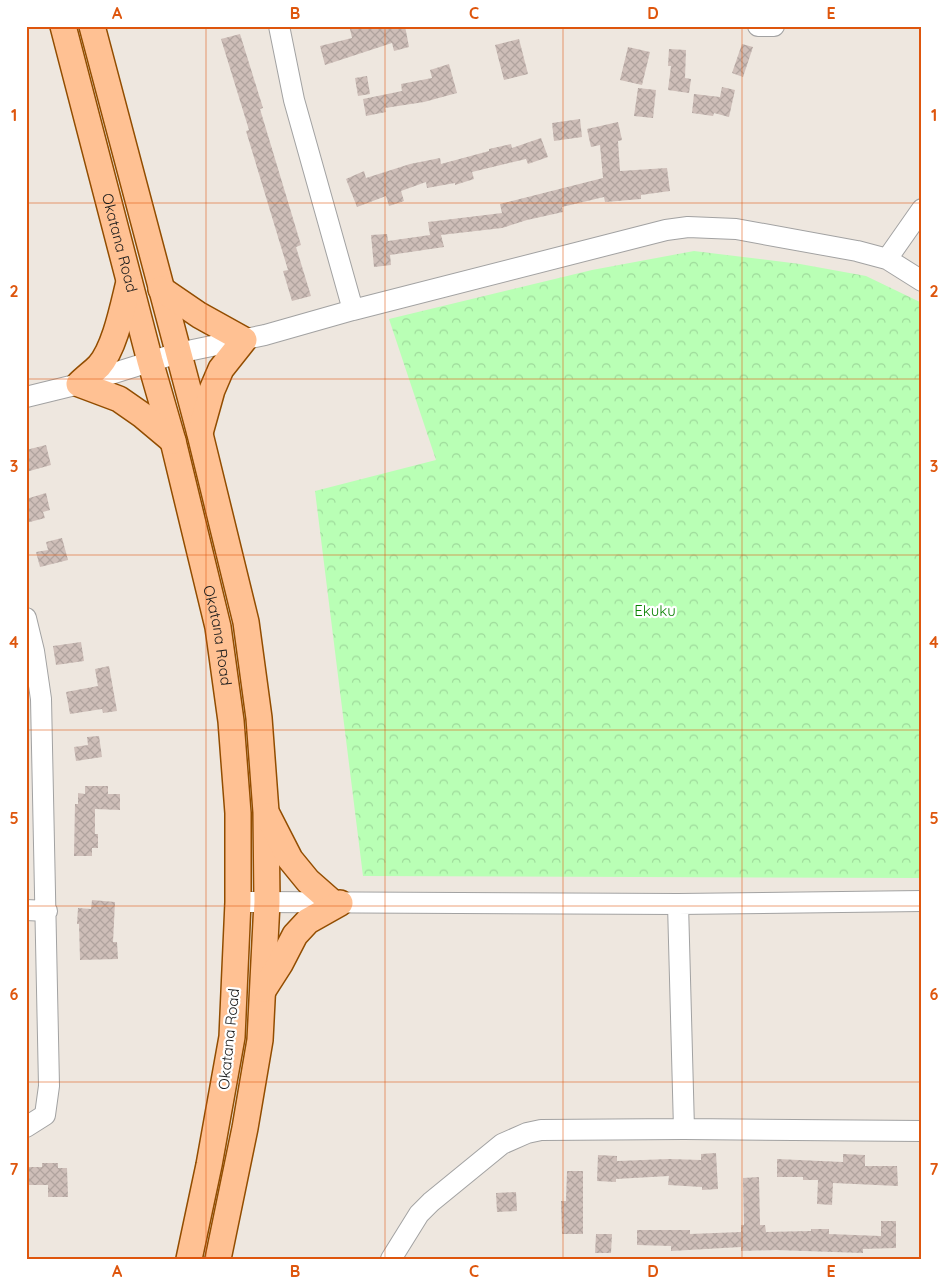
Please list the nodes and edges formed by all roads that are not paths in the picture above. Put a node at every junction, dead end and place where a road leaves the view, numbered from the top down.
1 (63, 26) edge
2 (92, 26) edge
3 (279, 26) edge
4 (758, 26) edge
5 (774, 26) edge
6 (922, 208) edge
7 (886, 259) junction
8 (130, 280) junction
9 (922, 281) edge
10 (161, 289) junction
11 (352, 310) junction
12 (244, 340) junction
13 (178, 354) junction
14 (150, 361) junction
15 (79, 384) junction
16 (26, 397) edge
17 (200, 434) junction
18 (173, 441) junction
19 (26, 618) edge
20 (266, 812) junction
21 (922, 901) edge
22 (238, 902) junction
23 (267, 902) junction
24 (336, 903) junction
25 (678, 904) junction
26 (26, 910) edge
27 (46, 910) junction
28 (262, 990) junction
29 (26, 1127) edge
30 (684, 1129) junction
31 (922, 1131) edge
32 (189, 1259) edge
33 (218, 1259) edge
34 (392, 1259) edge

1 - 8 main road, Okatana Road
2 - 10 main road, Okatana Road
3 - 11 street
4 - 5 street
6 - 7 street
7 - 9 street
7 - 11 street
8 - 14 main road, Okatana Road
8 - 15 main road
10 - 12 main road
10 - 13 main road, Okatana Road
11 - 12 street
12 - 13 street
12 - 17 main road
13 - 14 street
13 - 17 main road, Okatana Road
14 - 15 street
14 - 18 main road, Okatana Road
15 - 16 street
15 - 18 main road
17 - 20 main road, Okatana Road
18 - 22 main road, Okatana Road
19 - 27 street
20 - 23 main road, Okatana Road
20 - 24 main road
21 - 25 street
22 - 23 street
22 - 32 main road, Okatana Road
23 - 24 street
23 - 28 main road, Okatana Road
24 - 25 street
24 - 28 main road
25 - 30 street
26 - 27 street
27 - 29 street
28 - 33 main road, Okatana Road
30 - 31 street
30 - 34 street

